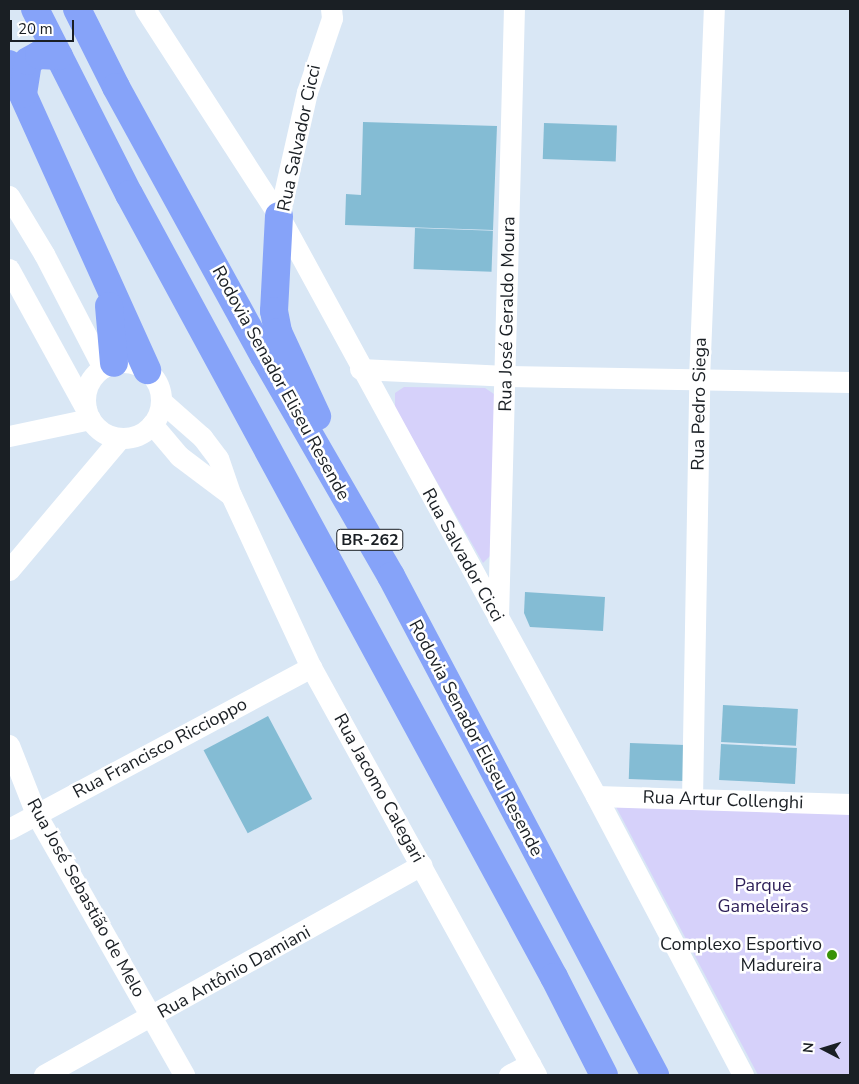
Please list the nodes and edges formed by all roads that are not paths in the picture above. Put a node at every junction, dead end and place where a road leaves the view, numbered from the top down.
1 (35, 9) edge
2 (77, 9) edge
3 (145, 9) edge
4 (514, 9) edge
5 (714, 9) edge
6 (335, 12) edge
7 (59, 56) junction
8 (9, 64) edge
9 (23, 94) junction
10 (9, 196) edge
11 (279, 216) junction
12 (9, 269) edge
13 (107, 287) junction
14 (108, 365) junction
15 (360, 369) junction
16 (147, 370) junction
17 (506, 376) junction
18 (699, 379) junction
19 (850, 382) edge
20 (161, 401) junction
21 (88, 414) junction
22 (152, 424) junction
23 (9, 436) edge
24 (120, 438) junction
25 (231, 495) junction
26 (9, 570) edge
27 (391, 576) junction
28 (498, 618) junction
29 (312, 668) junction
30 (9, 745) edge
31 (596, 796) junction
32 (692, 799) junction
33 (850, 804) edge
34 (36, 814) junction
35 (9, 829) edge
36 (422, 865) junction
37 (154, 1017) junction
38 (533, 1069) edge
39 (44, 1075) edge
40 (184, 1075) edge
41 (508, 1075) edge
42 (604, 1075) edge
43 (656, 1075) edge
44 (743, 1075) edge

1 - 7 highway, BR-262
2 - 27 highway, Rodovia Senador Eliseu Resende / BR-262
3 - 11 street
4 - 17 street, Rua José Geraldo Moura
5 - 18 street, Rua Pedro Siega
6 - 11 street, Rua Salvador Cicci
7 - 9 highway
7 - 42 highway, BR-262
8 - 9 highway
9 - 13 highway
10 - 14 street
11 - 15 street, Rua Salvador Cicci
11 - 27 highway
12 - 21 street
13 - 14 highway
13 - 16 highway
14 - 16 street
14 - 21 street
15 - 17 street
15 - 28 street, Rua Salvador Cicci
16 - 20 street
17 - 18 street
17 - 28 street, Rua José Geraldo Moura
18 - 19 street
18 - 32 street, Rua Pedro Siega
20 - 22 street
20 - 25 street, Rua Jacomo Calegari
21 - 23 street
21 - 24 street
22 - 24 street
22 - 25 street, Rua Jacomo Calegari
24 - 26 street
25 - 29 street, Rua Jacomo Calegari
27 - 43 highway, Rodovia Senador Eliseu Resende / BR-262
28 - 31 street, Rua Salvador Cicci
29 - 34 street, Rua Francisco Riccioppo
29 - 36 street, Rua Jacomo Calegari
30 - 34 street, Rua José Sebastião de Melo
31 - 32 street, Rua Artur Collenghi
31 - 44 street, Rua Salvador Cicci
32 - 33 street, Rua Artur Collenghi
34 - 35 street, Rua Francisco Riccioppo
34 - 37 street, Rua José Sebastião de Melo
36 - 37 street, Rua Antônio Damiani
36 - 38 street, Rua Jacomo Calegari
37 - 39 street, Rua Antônio Damiani
37 - 40 street, Rua José Sebastião de Melo
38 - 41 street

